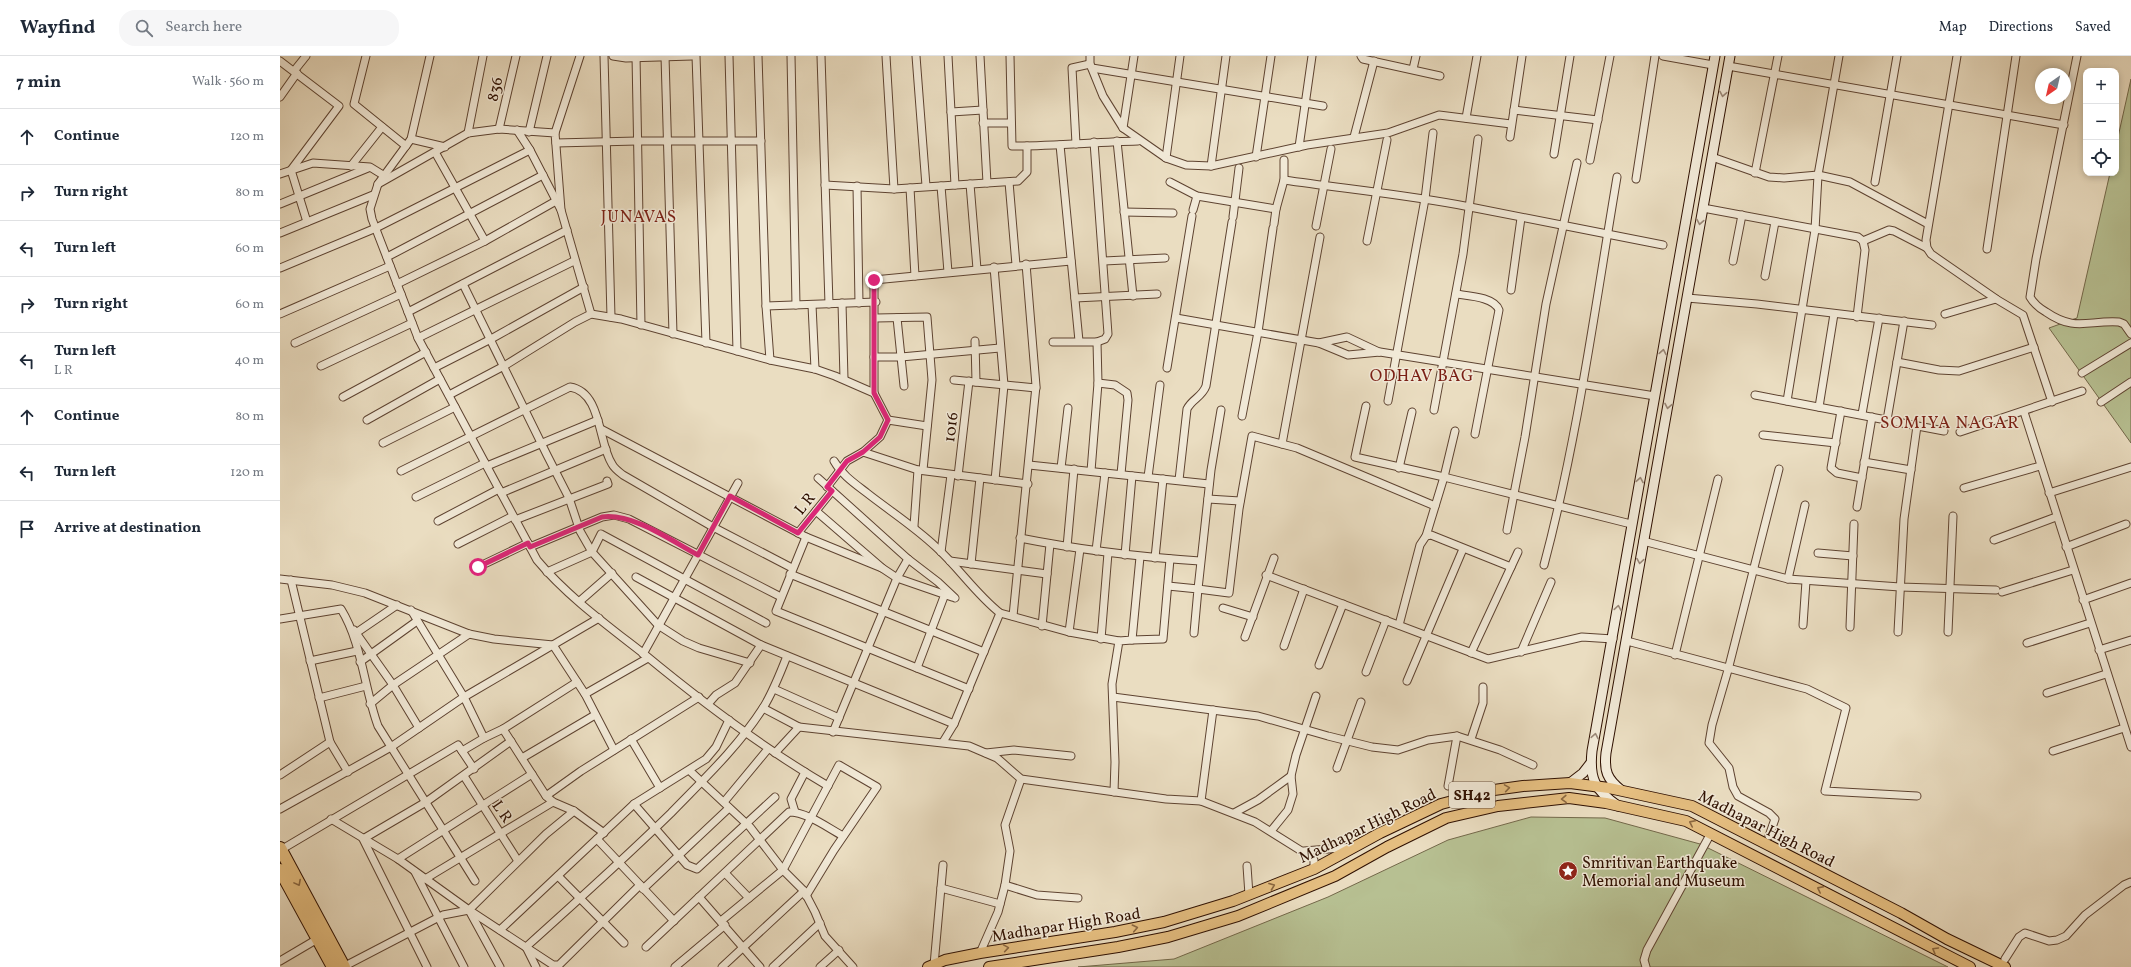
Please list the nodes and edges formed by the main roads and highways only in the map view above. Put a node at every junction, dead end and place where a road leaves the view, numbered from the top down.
1 (1730, 56) edge
2 (1714, 61) edge
3 (1590, 764) junction
4 (1570, 782) junction
5 (1597, 786) junction
6 (1621, 790) junction
7 (1618, 806) junction
8 (282, 848) edge
9 (280, 870) edge
10 (2005, 963) edge
11 (931, 966) edge
12 (333, 967) edge
13 (343, 967) edge
14 (989, 967) edge
15 (1970, 967) edge

1 -> 6 main road
3 -> 2 main road
3 - 4 main road
3 - 5 main road
4 - 5 main road, Madhapar High Road / SH42
11 -> 4 main road, Madhapar High Road / SH42
5 - 6 main road, Madhapar High Road / SH42
5 - 7 main road
6 - 10 main road, Madhapar High Road / SH42
7 -> 14 main road, SH42
15 -> 7 main road, SH42
8 -> 13 highway
9 - 12 highway

